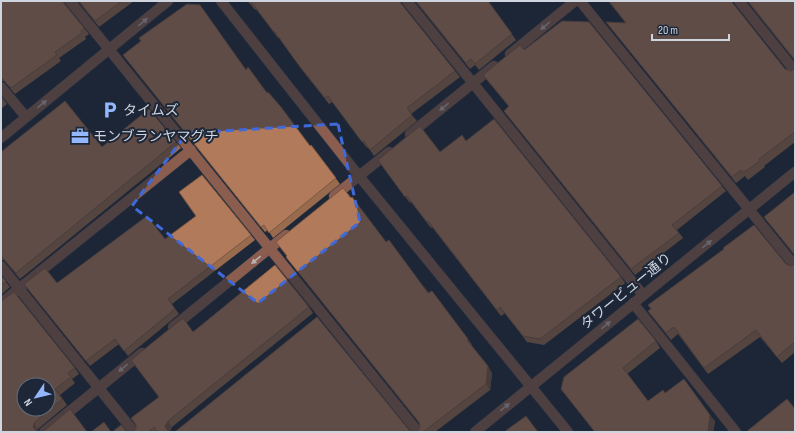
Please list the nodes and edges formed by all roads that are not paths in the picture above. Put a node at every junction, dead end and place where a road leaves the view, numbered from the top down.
1 (70, 1) edge
2 (168, 1) edge
3 (221, 1) edge
4 (407, 1) edge
5 (575, 1) edge
6 (580, 1) edge
7 (739, 1) edge
8 (109, 49) junction
9 (795, 71) edge
10 (473, 84) junction
11 (1, 87) edge
12 (26, 117) junction
13 (1, 138) edge
14 (191, 150) junction
15 (795, 172) edge
16 (359, 176) junction
17 (324, 205) edge
18 (749, 210) junction
19 (294, 229) edge
20 (270, 249) junction
21 (1, 266) edge
22 (795, 266) edge
23 (19, 289) junction
24 (643, 295) junction
25 (1, 303) edge
26 (633, 303) junction
27 (166, 333) edge
28 (148, 348) edge
29 (531, 386) junction
30 (99, 388) junction
31 (732, 430) edge
32 (44, 432) edge
33 (134, 432) edge
34 (418, 432) edge
35 (475, 432) edge
36 (568, 432) edge

1 - 8 street
8 -> 2 street
3 - 16 street
4 - 10 street
5 -> 10 street
6 - 18 street
7 - 9 street
12 -> 8 street
8 - 14 street
10 -> 16 street
10 - 24 street
11 - 12 street
12 - 13 street
14 - 20 street
14 - 23 street
15 - 18 street, タワービュー通り
16 - 17 street
16 - 29 street
18 - 22 street
24 -> 18 street, タワービュー通り
19 - 20 street
20 -> 27 street
20 - 34 street
21 - 23 street
23 - 25 street
23 - 30 street
24 - 26 street, タワービュー通り
29 -> 26 street, タワービュー通り
26 - 31 street
28 -> 30 street
35 -> 29 street, タワービュー通り
29 - 36 street
30 - 32 street
30 - 33 street

